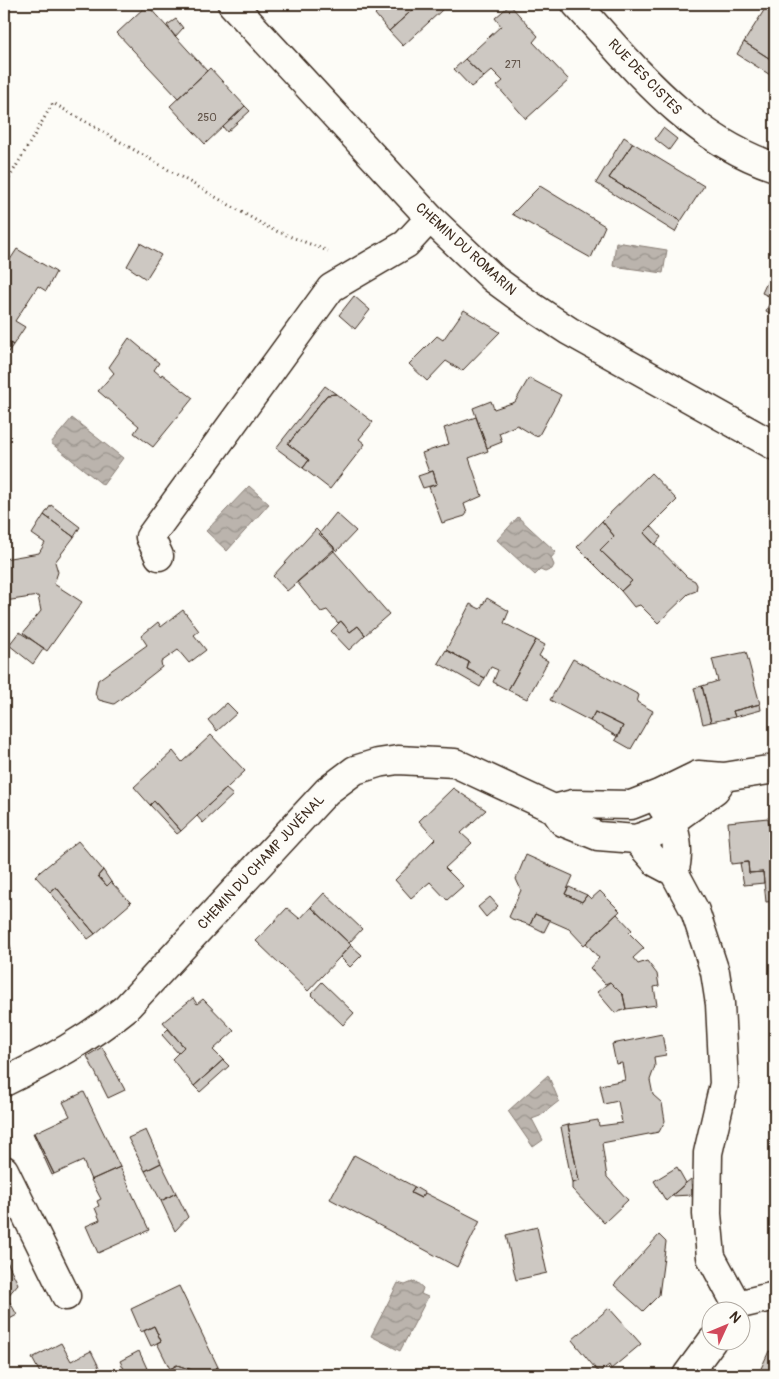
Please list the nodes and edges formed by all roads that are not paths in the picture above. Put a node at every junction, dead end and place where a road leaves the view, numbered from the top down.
1 (232, 4) edge
2 (576, 4) edge
3 (775, 167) edge
4 (430, 218) junction
5 (775, 446) edge
6 (159, 556) dead end
7 (775, 769) edge
8 (724, 777) junction
9 (645, 799) junction
10 (554, 809) junction
11 (672, 821) junction
12 (636, 839) junction
13 (674, 872) junction
14 (4, 1082) edge
15 (4, 1170) edge
16 (66, 1296) dead end
17 (775, 1296) edge
18 (731, 1302) edge
19 (752, 1303) edge
20 (704, 1352) edge
21 (687, 1375) edge

1 - 4 street, CHEMIN DU ROMARIN
2 - 3 street, RUE DES CISTES
4 - 5 street, CHEMIN DU ROMARIN
4 - 6 street
7 - 8 street
8 - 9 street
8 - 11 street, CHEMIN DU CHAMP JUVÉNAL
9 - 10 street
9 - 11 street
9 - 12 street
10 - 12 street, CHEMIN DU CHAMP JUVÉNAL
10 - 14 street, CHEMIN DU CHAMP JUVÉNAL
11 - 12 street, CHEMIN DU CHAMP JUVÉNAL
11 - 13 street
12 - 13 street
13 - 18 street
15 - 16 street
17 - 19 street
20 - 21 street

